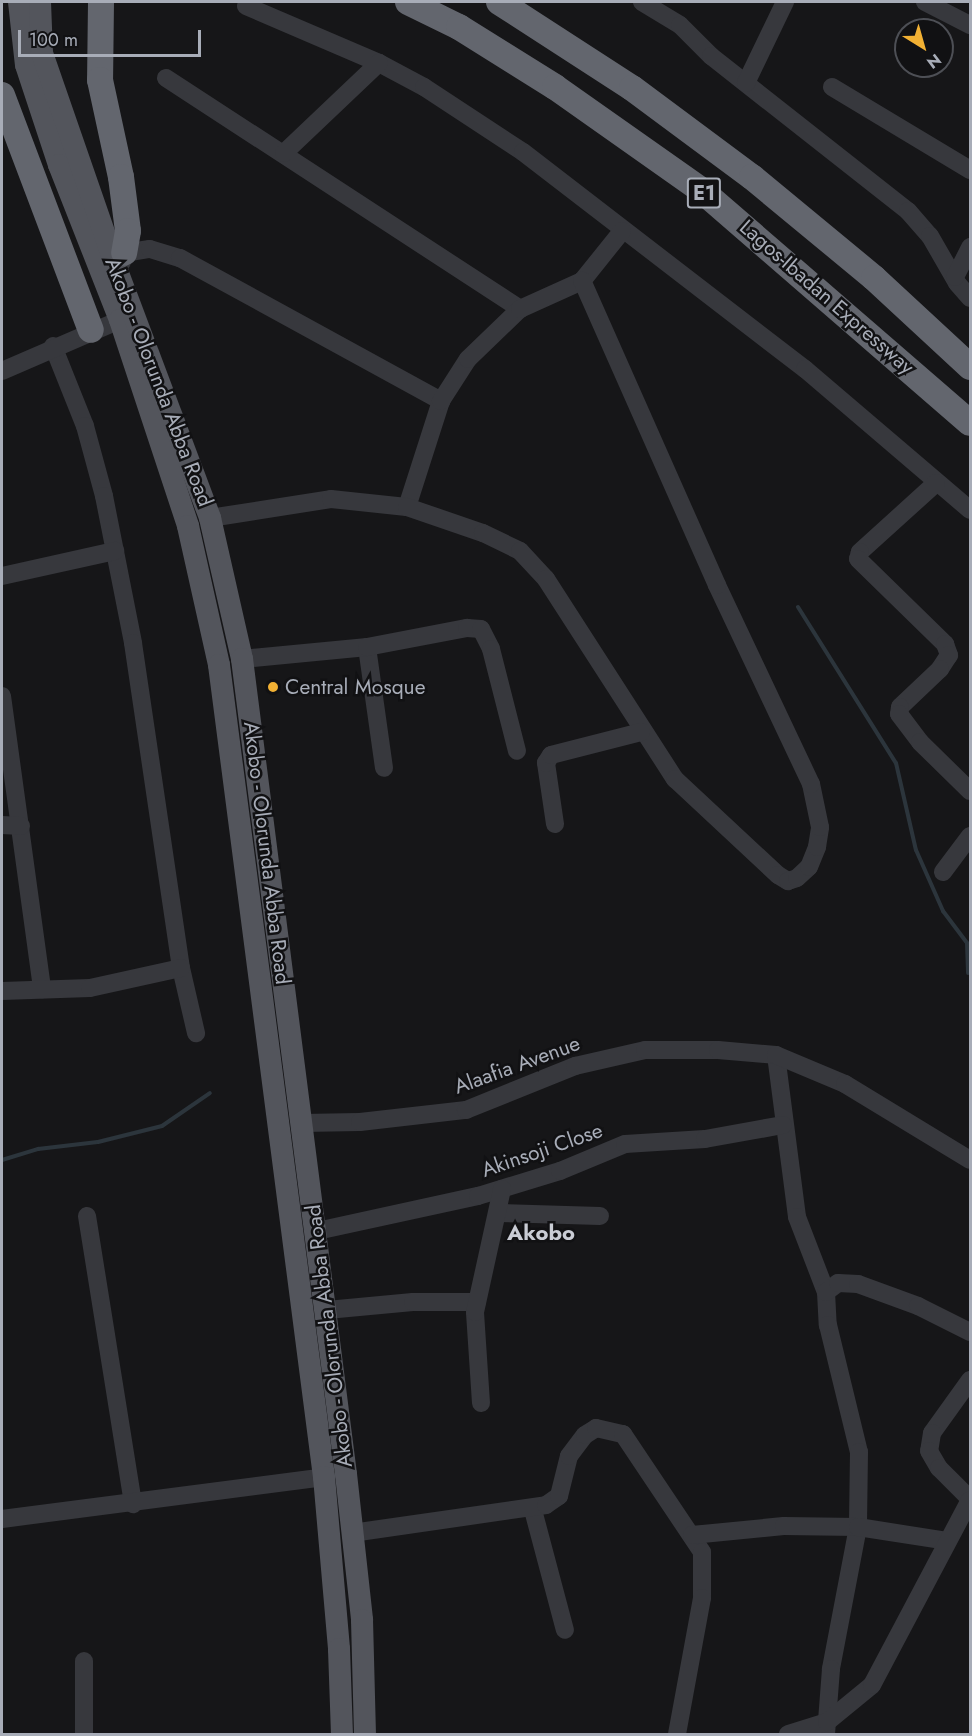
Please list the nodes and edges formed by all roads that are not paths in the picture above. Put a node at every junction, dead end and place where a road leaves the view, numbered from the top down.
1 (19, 2) edge
2 (40, 2) edge
3 (101, 2) edge
4 (408, 2) edge
5 (500, 2) edge
6 (642, 2) edge
7 (785, 2) edge
8 (925, 2) edge
9 (246, 6) dead end
10 (970, 25) edge
11 (379, 63) junction
12 (166, 78) dead end
13 (746, 83) junction
14 (832, 87) dead end
15 (2, 95) edge
16 (284, 153) junction
17 (970, 170) edge
18 (622, 231) junction
19 (970, 248) edge
20 (121, 263) junction
21 (955, 277) junction
22 (582, 281) junction
23 (970, 298) edge
24 (520, 309) junction
25 (120, 320) junction
26 (91, 330) junction
27 (53, 346) junction
28 (970, 366) edge
29 (2, 371) edge
30 (441, 400) junction
31 (970, 423) edge
32 (936, 483) junction
33 (406, 507) junction
34 (970, 510) edge
35 (210, 518) junction
36 (114, 551) junction
37 (2, 576) edge
38 (236, 630) junction
39 (213, 634) junction
40 (367, 647) junction
41 (242, 658) junction
42 (2, 696) edge
43 (641, 732) junction
44 (517, 751) dead end
45 (384, 768) dead end
46 (970, 791) edge
47 (555, 824) dead end
48 (2, 825) edge
49 (21, 826) junction
50 (970, 836) edge
51 (943, 872) dead end
52 (181, 968) junction
53 (42, 989) junction
54 (2, 991) edge
55 (196, 1033) dead end
56 (776, 1055) junction
57 (302, 1123) junction
58 (783, 1125) junction
59 (970, 1160) edge
60 (502, 1189) junction
61 (498, 1213) junction
62 (87, 1216) dead end
63 (600, 1216) dead end
64 (317, 1231) junction
65 (320, 1257) junction
66 (297, 1261) junction
67 (826, 1293) junction
68 (477, 1302) junction
69 (327, 1310) junction
70 (970, 1332) edge
71 (970, 1380) edge
72 (481, 1403) dead end
73 (324, 1477) junction
74 (970, 1499) edge
75 (133, 1504) junction
76 (533, 1510) junction
77 (2, 1519) edge
78 (858, 1527) junction
79 (352, 1533) junction
80 (692, 1534) junction
81 (947, 1541) junction
82 (565, 1630) dead end
83 (84, 1661) dead end
84 (826, 1728) edge
85 (84, 1734) edge
86 (342, 1734) edge
87 (365, 1734) edge
88 (677, 1734) edge
89 (788, 1734) edge

1 - 25 main road, Akobo - Olorunda Abba Road
2 - 20 main road, Akobo - Olorunda Abba Road
3 - 20 highway
4 - 31 highway, Lagos-Ibadan Expressway / E1
5 - 28 highway, Lagos-Ibadan Expressway / E1
6 - 13 street
7 - 13 street
8 - 10 street
9 - 11 street
11 - 16 street
11 - 18 street
12 - 16 street
13 - 21 street
14 - 17 street
15 - 26 highway
16 - 24 street
18 - 22 street
18 - 32 street
19 - 21 street
20 - 30 street
20 - 35 main road, Akobo - Olorunda Abba Road
21 - 23 street
22 - 24 street
22 - 43 street
24 - 30 street
25 - 26 street
25 - 39 main road, Akobo - Olorunda Abba Road
26 - 27 street
27 - 29 street
27 - 36 street
30 - 33 street
32 - 34 street
32 - 46 street
33 - 35 street
33 - 43 street
35 - 38 main road, Akobo - Olorunda Abba Road
36 - 37 street
36 - 52 street
38 - 39 main road
38 - 41 main road, Akobo - Olorunda Abba Road
39 - 66 main road, Akobo - Olorunda Abba Road
40 - 41 street
40 - 44 street
40 - 45 street
41 - 57 main road, Akobo - Olorunda Abba Road
42 - 49 street
43 - 47 street
48 - 49 street
49 - 53 street
50 - 51 street
52 - 53 street
52 - 55 street
53 - 54 street
56 - 57 street, Alaafia Avenue
56 - 58 street
56 - 59 street, Alaafia Avenue
57 - 64 main road, Akobo - Olorunda Abba Road
58 - 60 street, Akinsoji Close
58 - 67 street
60 - 61 street
60 - 64 street, Akinsoji Close
61 - 63 street
61 - 68 street
62 - 75 street
64 - 65 main road, Akobo - Olorunda Abba Road
65 - 66 main road
65 - 69 main road, Akobo - Olorunda Abba Road
66 - 73 main road, Akobo - Olorunda Abba Road
67 - 70 street
67 - 78 street
68 - 69 street
68 - 72 street
69 - 79 main road, Akobo - Olorunda Abba Road
71 - 74 street
73 - 75 street
73 - 86 main road, Akobo - Olorunda Abba Road
74 - 81 street
75 - 77 street
76 - 79 street
76 - 80 street
76 - 82 street
78 - 80 street
78 - 81 street
78 - 84 street
79 - 87 main road, Akobo - Olorunda Abba Road
80 - 88 street
81 - 84 street
83 - 85 street
84 - 89 street

